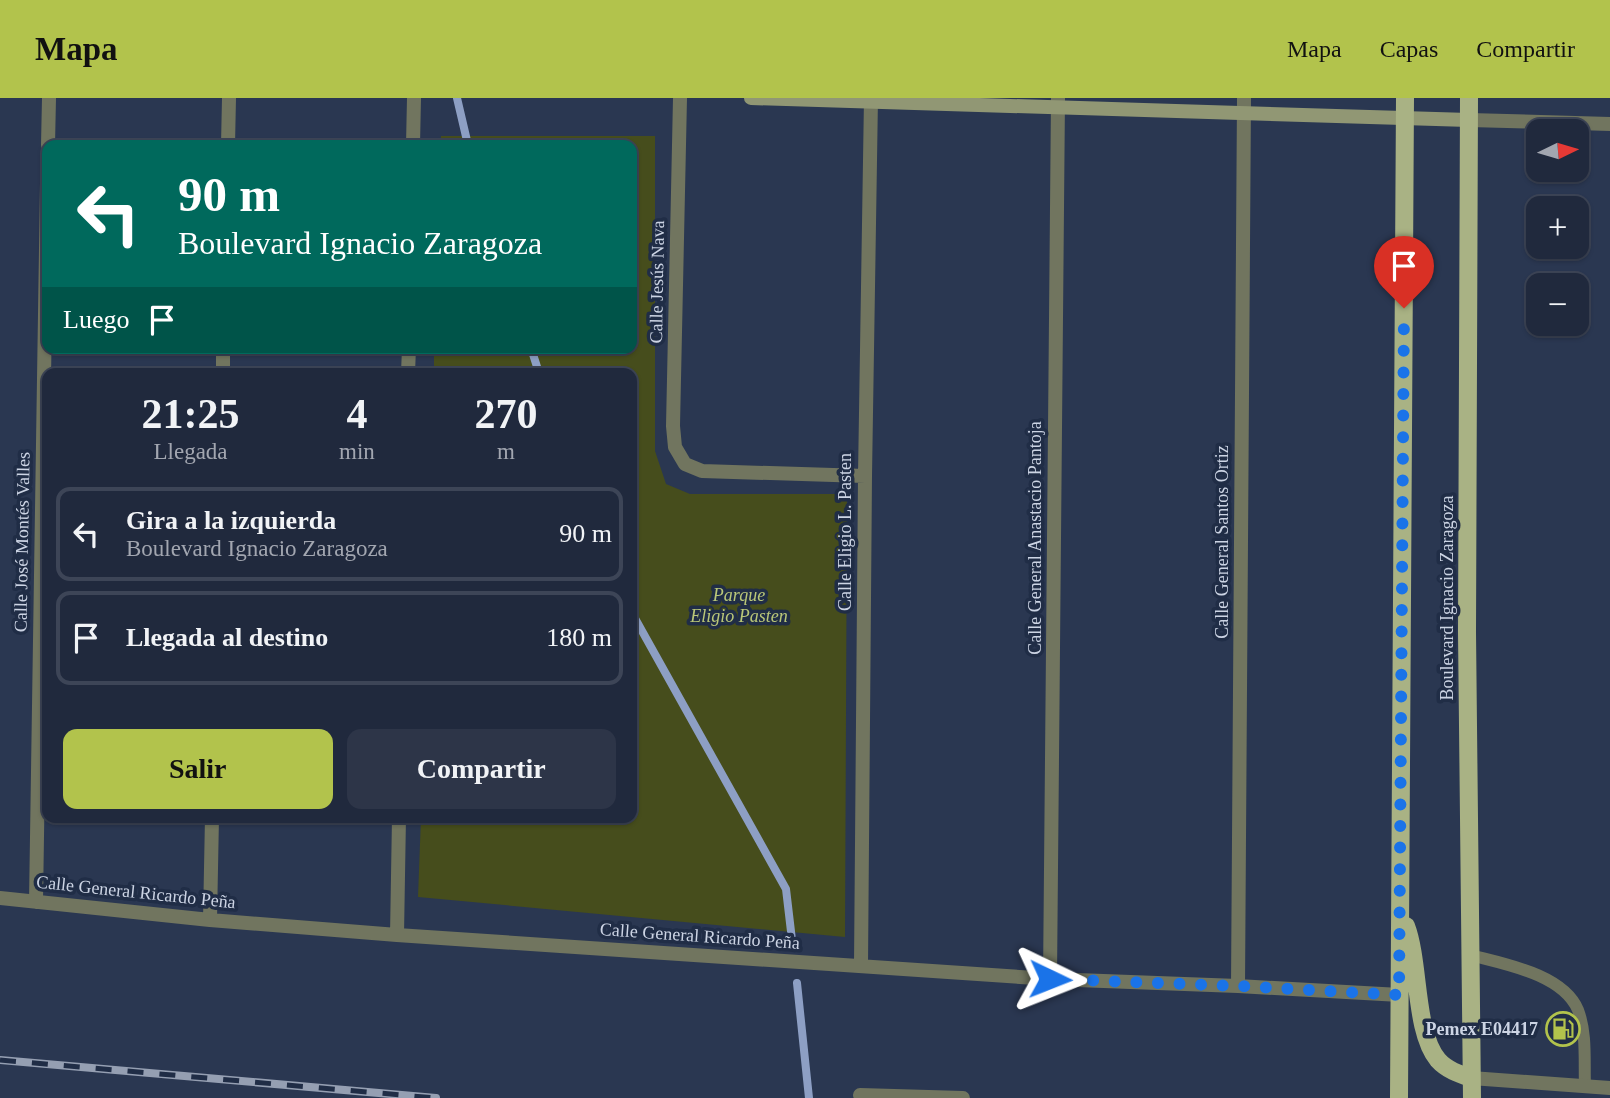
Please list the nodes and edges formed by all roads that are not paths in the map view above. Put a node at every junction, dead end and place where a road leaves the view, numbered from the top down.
1 (49, 98) edge
2 (229, 98) edge
3 (414, 98) edge
4 (680, 98) edge
5 (751, 98) edge
6 (1244, 98) edge
7 (1405, 98) edge
8 (1469, 98) edge
9 (871, 100) edge
10 (1058, 103) edge
11 (1244, 114) junction
12 (1405, 118) junction
13 (1469, 120) junction
14 (1610, 124) edge
15 (48, 140) edge
16 (228, 140) edge
17 (413, 140) edge
18 (865, 476) junction
19 (42, 510) edge
20 (212, 823) edge
21 (399, 823) edge
22 (0, 898) edge
23 (36, 902) junction
24 (1401, 913) junction
25 (210, 920) junction
26 (397, 935) junction
27 (1470, 955) junction
28 (862, 966) junction
29 (1050, 979) junction
30 (1238, 986) junction
31 (1399, 995) junction
32 (1471, 1077) junction
33 (1585, 1086) junction
34 (1610, 1088) edge
35 (860, 1095) dead end
36 (963, 1098) edge
37 (1399, 1098) edge
38 (1472, 1098) edge

1 - 15 street
2 - 16 street
3 - 17 street
4 - 18 street, Calle Jesús Nava
5 - 9 main road
6 - 11 street, Calle General Santos Ortiz
7 - 12 main road
8 - 13 main road, Boulevard Ignacio Zaragoza
9 - 10 main road
9 - 18 street, Calle Eligio L. Pasten
10 - 11 main road
10 - 29 street, Calle General Anastacio Pantoja
11 - 12 main road
11 - 30 street, Calle General Santos Ortiz
12 - 13 main road
12 - 24 main road
13 - 14 street
13 - 27 main road, Boulevard Ignacio Zaragoza
18 - 28 street, Calle Eligio L. Pasten
19 - 23 street, Calle José Montés Valles
20 - 25 street
21 - 26 street
22 - 23 street, Calle General Ricardo Peña
23 - 25 street, Calle General Ricardo Peña
24 - 31 main road
24 - 32 main road
25 - 26 street, Calle General Ricardo Peña
26 - 28 street, Calle General Ricardo Peña
27 - 32 main road, Boulevard Ignacio Zaragoza
27 - 33 lane
28 - 29 street, Calle General Ricardo Peña
29 - 30 street, Calle General Ricardo Peña
30 - 31 street, Calle General Ricardo Peña
31 - 37 main road
32 - 33 street
32 - 38 main road, Boulevard Ignacio Zaragoza
33 - 34 street
35 - 36 street

